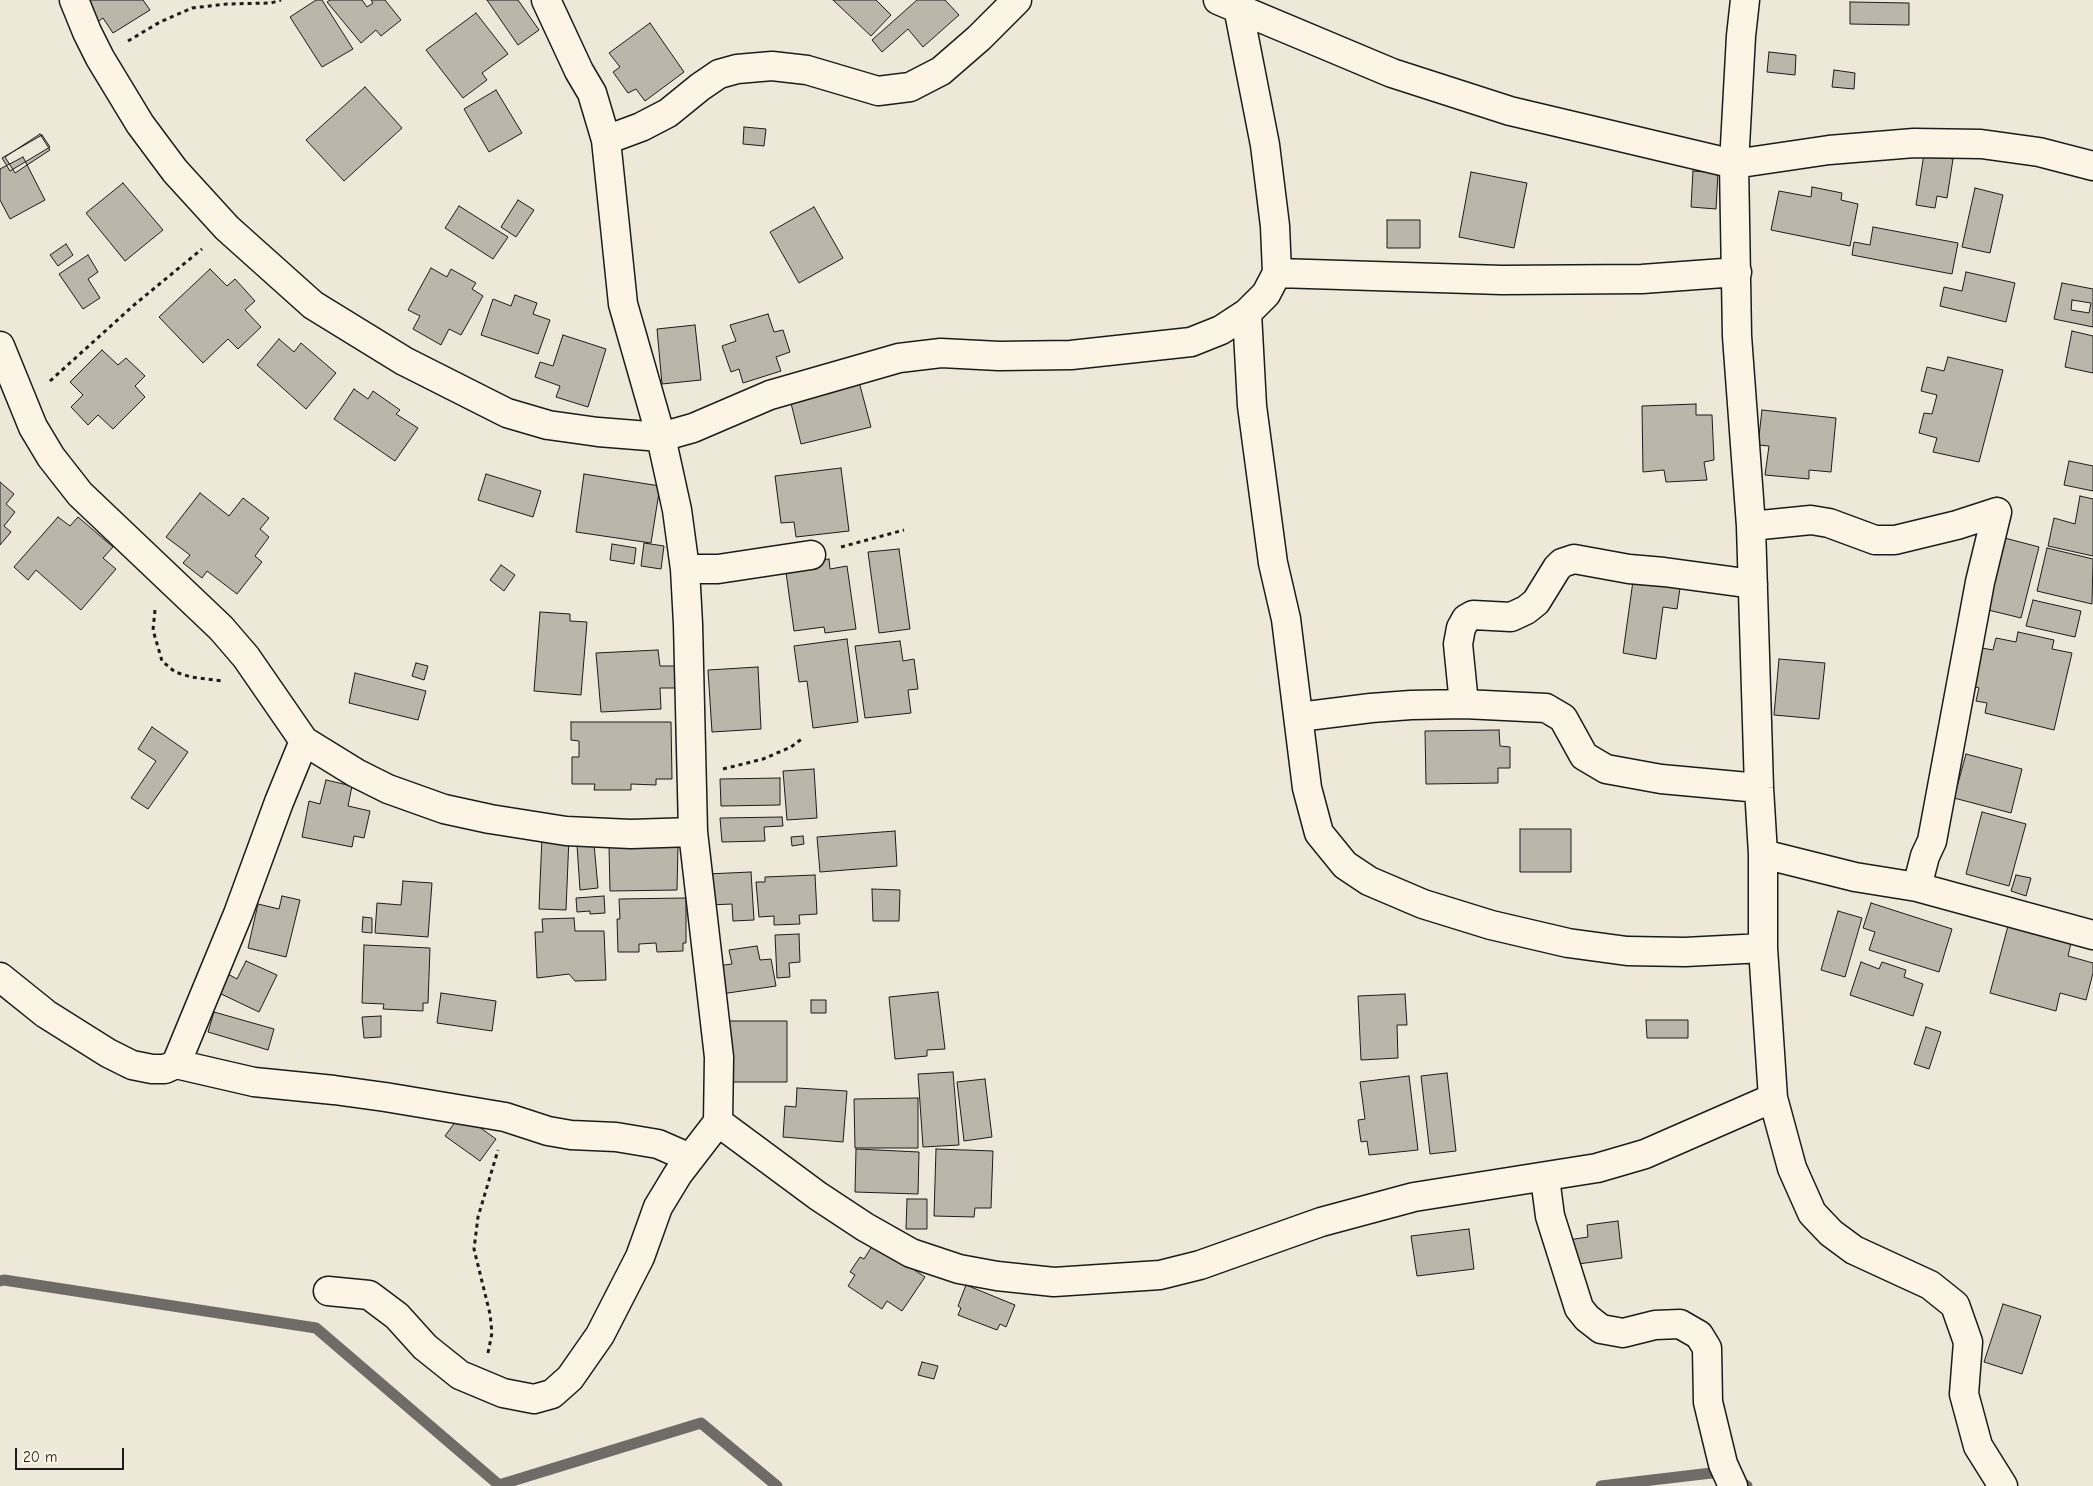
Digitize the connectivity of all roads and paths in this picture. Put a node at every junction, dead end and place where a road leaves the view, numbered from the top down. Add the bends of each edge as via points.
1 (74, 0) edge
2 (281, 0) edge
3 (546, 0) edge
4 (1017, 0) edge
5 (1745, 0) edge
6 (1228, 4) edge
7 (100, 58) junction
8 (606, 140) junction
9 (1734, 164) junction
10 (2093, 166) edge
11 (227, 228) junction
12 (1737, 272) junction
13 (1277, 273) junction
14 (1247, 313) junction
15 (0, 346) edge
16 (23, 404) junction
17 (661, 437) junction
18 (1751, 526) junction
19 (904, 530) dead end
20 (811, 555) joint
21 (685, 569) junction
22 (166, 576) junction
23 (1753, 584) junction
24 (266, 685) junction
25 (1464, 704) junction
26 (1299, 718) junction
27 (803, 738) dead end
28 (304, 741) junction
29 (693, 772) junction
30 (1759, 788) junction
31 (693, 832) junction
32 (1764, 854) junction
33 (1917, 887) junction
34 (2093, 935) edge
35 (1763, 948) junction
36 (0, 977) edge
37 (176, 1064) junction
38 (1773, 1098) junction
39 (505, 1117) junction
40 (718, 1122) junction
41 (690, 1158) junction
42 (1545, 1178) junction
43 (328, 1291) dead end
44 (482, 1384) junction
45 (1728, 1475) edge
46 (2002, 1486) edge

1 - 7 street
2 - 7 path via 192,8 160,22
3 - 8 street via 592,93
4 - 8 street via 941,71 910,87 878,91 807,70 772,66 736,69 719,74 668,113
5 - 9 street
6 - 9 street via 1392,73 1510,111
6 - 13 street via 1265,145
7 - 11 street via 140,124 175,171
8 - 17 street via 623,304
9 - 10 street via 1829,150 1914,143 1981,144 2039,152
9 - 12 street
11 - 16 path
11 - 17 street via 313,305 404,361 507,413 564,427
12 - 13 street via 1642,279 1502,280
12 - 18 street via 1738,346
13 - 14 street via 1266,294
14 - 17 street via 1221,330 1191,342 1071,355 941,353 899,358 770,395 693,428
14 - 26 street via 1252,406 1273,563 1286,619
15 - 16 street
16 - 22 street via 32,427 80,494
17 - 21 street via 678,510
18 - 23 street
18 - 33 street via 1811,520 1829,523 1875,540 1895,540 1997,512 1980,582 1932,841
19 - 20 path
20 - 21 street via 718,569
21 - 29 street
22 - 24 street via 221,628
22 - 24 path via 153,630 162,661 175,672 191,677
23 - 25 street via 1574,559 1562,563 1536,602 1526,610 1511,617 1473,615 1466,619 1458,644
23 - 30 street
24 - 28 street
25 - 26 street via 1371,708
25 - 30 street via 1546,708 1562,718 1584,756 1606,769 1661,779
26 - 35 street via 1307,788 1319,833 1345,865 1369,881 1423,904 1474,920 1568,943 1627,951
27 - 29 path via 763,759 718,770
28 - 31 street via 356,773 444,809 566,831
28 - 37 street
29 - 31 street
30 - 32 street
31 - 40 street via 719,1057
32 - 33 street via 1855,877
32 - 35 street
33 - 34 street
35 - 38 street
36 - 37 street via 46,1014 132,1065 158,1069
37 - 39 street via 254,1082 334,1090
38 - 42 street via 1645,1154
38 - 46 street via 1792,1168 1812,1213 1854,1250 1930,1285 1955,1305 1968,1342 1964,1394 1978,1446
39 - 41 street via 548,1131 658,1144
39 - 44 path via 478,1217 474,1249 492,1333
40 - 41 street
40 - 42 street via 826,1201 911,1253 959,1269 1054,1282 1160,1275 1200,1265 1322,1222 1414,1198
41 - 44 street via 658,1208 640,1257 605,1328 570,1378 552,1394 534,1399 503,1393
42 - 45 street via 1550,1216 1579,1308 1587,1318 1601,1329 1623,1333 1654,1324 1680,1324 1699,1335 1707,1348 1708,1402
43 - 44 street via 369,1295 397,1316 441,1361 460,1375

